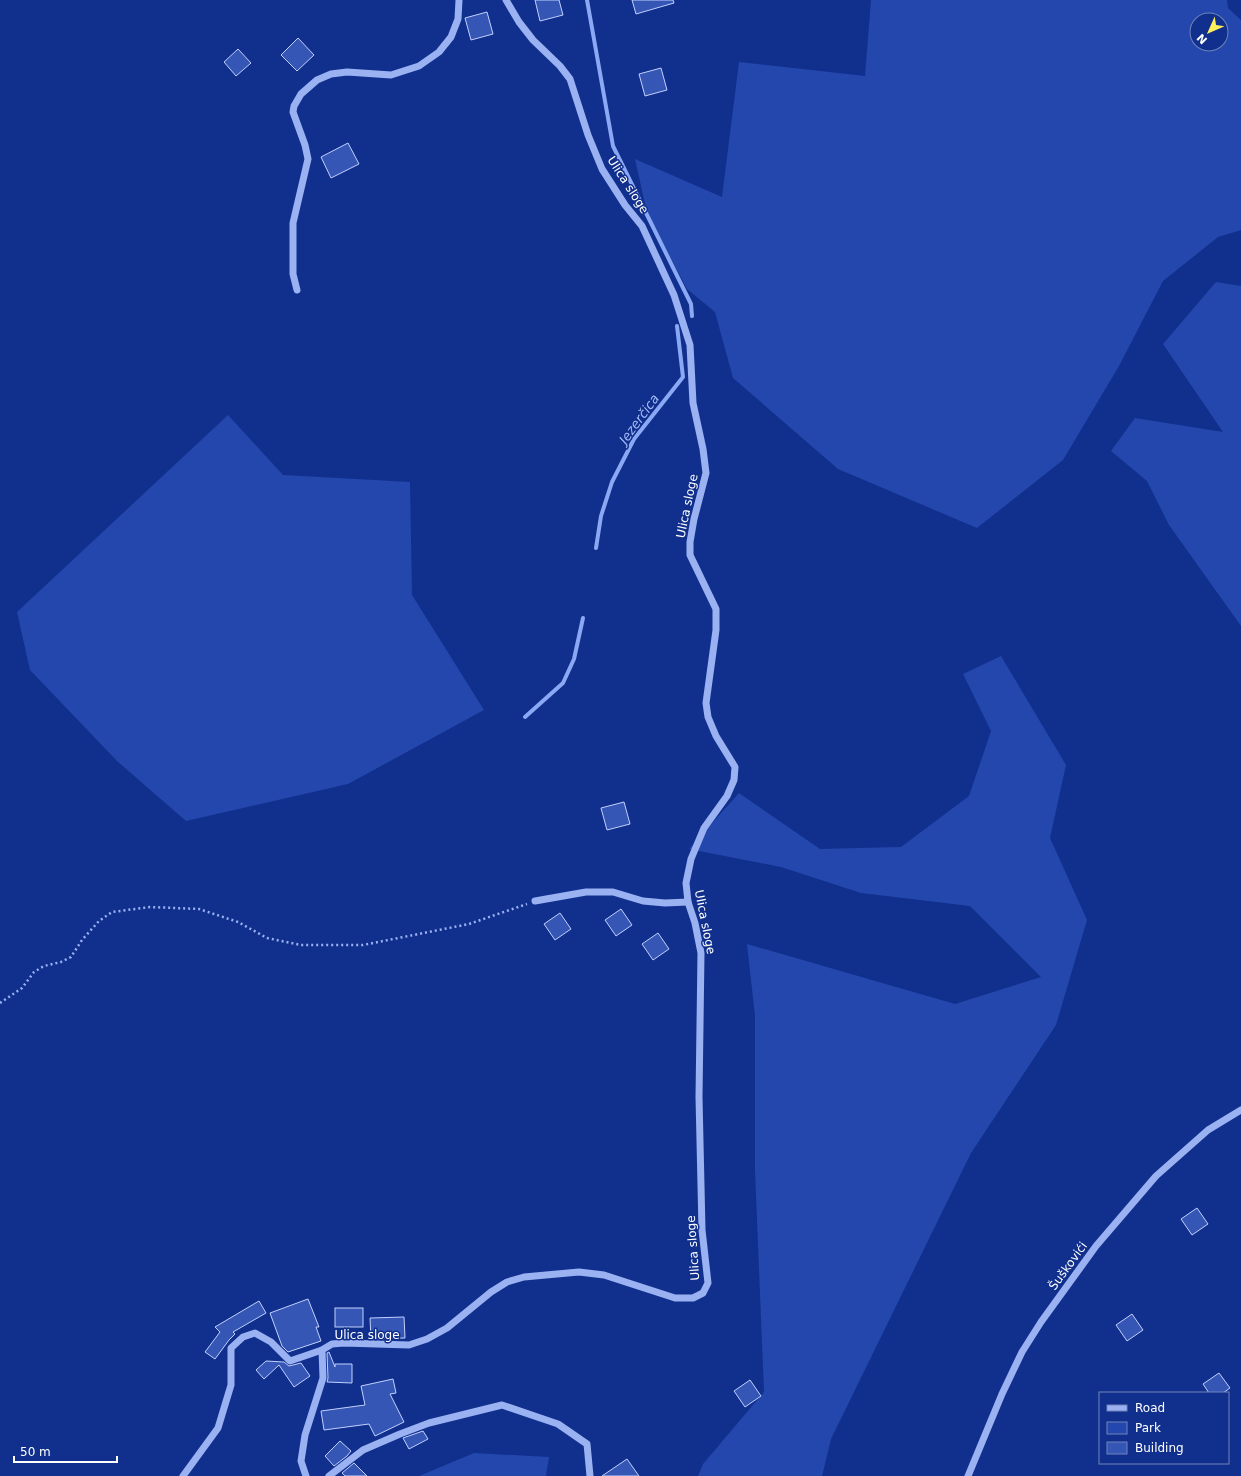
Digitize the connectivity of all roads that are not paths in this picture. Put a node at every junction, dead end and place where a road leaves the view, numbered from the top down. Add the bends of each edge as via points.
1 (459, 0) edge
2 (506, 0) edge
3 (297, 290) dead end
4 (535, 901) road end
5 (688, 902) junction
6 (1241, 1110) edge
7 (322, 1350) junction
8 (184, 1476) edge
9 (306, 1476) edge
10 (329, 1476) edge
11 (590, 1476) edge
12 (968, 1476) edge

1 - 3 street via 458,19 451,37 439,52 419,66 391,75 347,72 331,74 317,80 301,94 294,106 293,112 308,159 293,223 293,274
2 - 5 street, Ulica sloge via 533,40 570,79 602,169 642,226 674,295 690,345 693,403 706,473 694,519 690,554 716,609 716,630 706,702 708,717 735,767 734,780 729,791 704,828 691,859 686,883
4 - 5 street via 586,892 613,892 643,901
5 - 7 street, Ulica sloge via 702,953 699,1097 702,1230 708,1283 703,1293 693,1298 675,1298 604,1275 579,1272 524,1277 502,1285 447,1328 427,1339 409,1345 332,1344
6 - 12 street, Šuškovići via 1208,1130 1156,1176 1096,1246 1022,1352
7 - 8 street via 290,1361 271,1342 255,1333 243,1337 231,1348 231,1385 218,1428
7 - 9 street, Ulica sloge via 323,1378 305,1435 301,1461
10 - 11 street via 362,1450 400,1434 429,1423 502,1405 558,1424 587,1444

